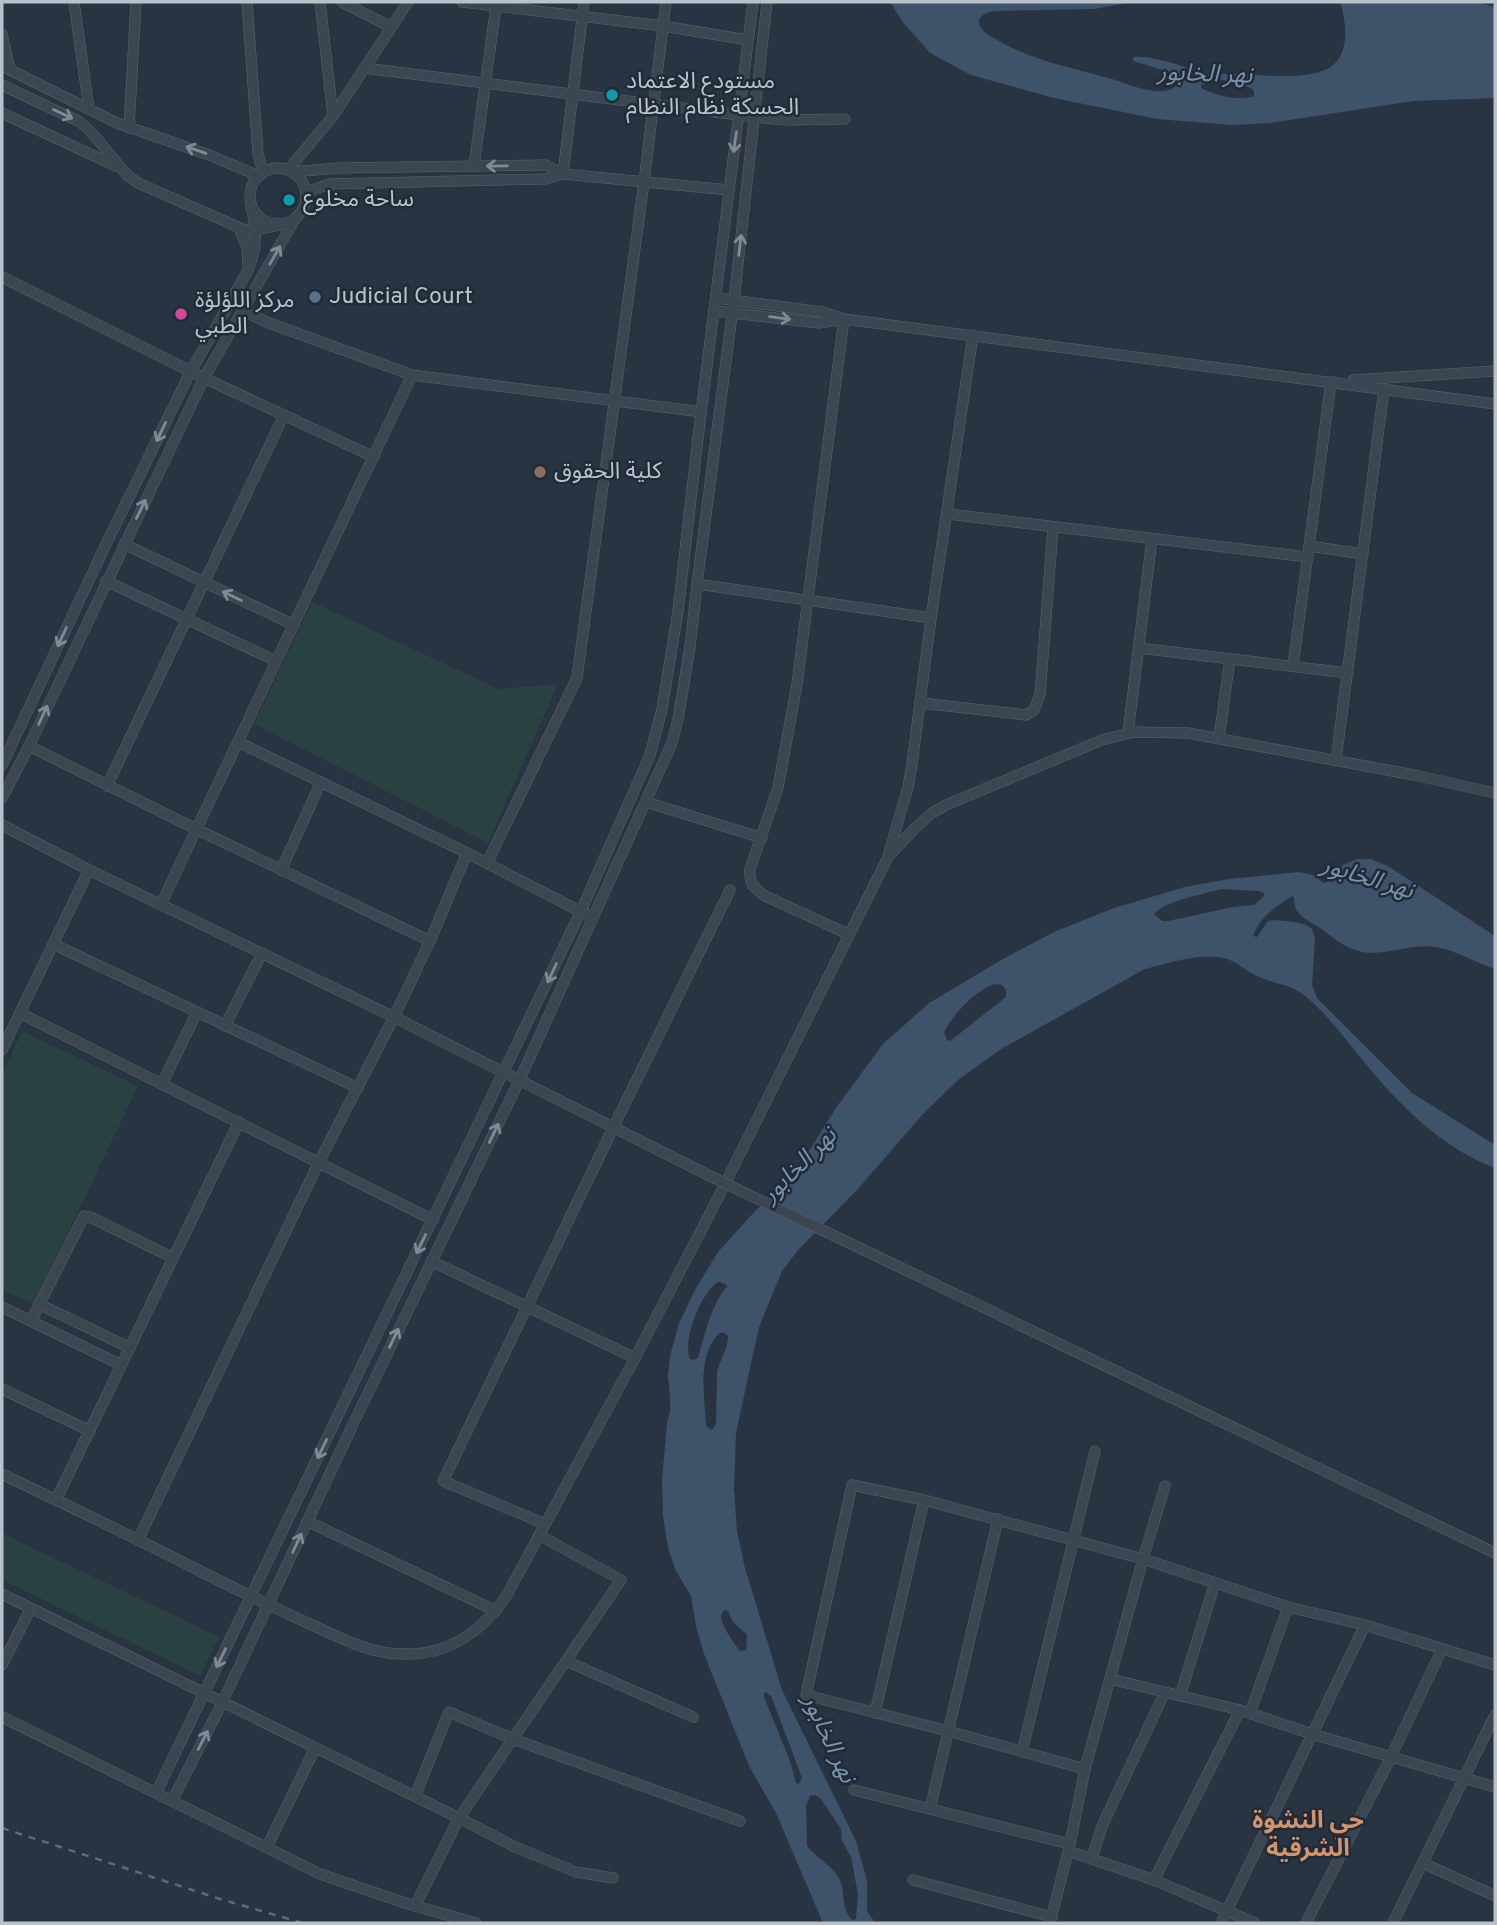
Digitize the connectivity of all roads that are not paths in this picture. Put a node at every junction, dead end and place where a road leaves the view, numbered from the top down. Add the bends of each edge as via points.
1 (74, 2) edge
2 (136, 2) edge
3 (247, 2) edge
4 (320, 2) edge
5 (342, 2) edge
6 (408, 2) edge
7 (462, 2) edge
8 (584, 2) edge
9 (666, 2) edge
10 (753, 2) edge
11 (767, 2) edge
12 (496, 6) junction
13 (582, 16) junction
14 (663, 26) junction
15 (391, 27) junction
16 (2, 34) edge
17 (748, 40) junction
18 (6, 68) edge
19 (364, 68) junction
20 (485, 83) junction
21 (2, 85) edge
22 (573, 94) junction
23 (654, 104) junction
24 (89, 109) junction
25 (2, 113) edge
26 (739, 115) junction
27 (333, 116) junction
28 (755, 117) junction
29 (845, 119) dead end
30 (129, 128) junction
31 (474, 166) junction
32 (121, 168) junction
33 (290, 171) junction
34 (261, 174) junction
35 (563, 174) junction
36 (644, 181) junction
37 (729, 190) junction
38 (306, 192) junction
39 (251, 205) junction
40 (296, 217) junction
41 (283, 224) junction
42 (239, 228) junction
43 (256, 230) junction
44 (247, 272) junction
45 (2, 277) edge
46 (716, 298) junction
47 (734, 300) junction
48 (243, 311) junction
49 (715, 311) junction
50 (732, 313) junction
51 (844, 319) junction
52 (973, 335) junction
53 (191, 371) junction
54 (1495, 371) edge
55 (412, 375) junction
56 (204, 378) junction
57 (1331, 382) junction
58 (1384, 389) junction
59 (615, 402) junction
60 (1495, 404) edge
61 (702, 412) junction
62 (284, 415) junction
63 (374, 457) junction
64 (948, 514) junction
65 (1053, 528) junction
66 (1152, 539) junction
67 (124, 544) junction
68 (1309, 552) junction
69 (1363, 554) junction
70 (106, 582) junction
71 (204, 582) junction
72 (696, 584) junction
73 (809, 599) junction
74 (931, 618) junction
75 (186, 619) junction
76 (293, 625) junction
77 (1139, 648) junction
78 (1230, 659) junction
79 (276, 662) junction
80 (1293, 666) junction
81 (1348, 673) junction
82 (921, 703) junction
83 (1128, 733) junction
84 (1219, 738) junction
85 (238, 742) junction
86 (29, 746) junction
87 (1336, 760) junction
88 (2, 765) edge
89 (321, 782) junction
90 (107, 786) junction
91 (1495, 793) edge
92 (2, 798) edge
93 (646, 802) junction
94 (2, 825) edge
95 (196, 829) junction
96 (762, 838) junction
97 (467, 853) junction
98 (888, 857) junction
99 (487, 863) junction
100 (89, 870) junction
101 (281, 870) junction
102 (730, 890) dead end
103 (161, 904) junction
104 (581, 911) junction
105 (593, 918) junction
106 (848, 933) junction
107 (430, 941) junction
108 (53, 944) junction
109 (262, 953) junction
110 (197, 1012) junction
111 (20, 1013) junction
112 (394, 1017) junction
113 (225, 1026) junction
114 (2, 1050) edge
115 (504, 1072) junction
116 (520, 1079) junction
117 (162, 1084) junction
118 (358, 1088) junction
119 (239, 1122) junction
120 (614, 1126) junction
121 (319, 1162) junction
122 (433, 1220) junction
123 (173, 1258) junction
124 (431, 1261) junction
125 (39, 1304) junction
126 (527, 1306) junction
127 (2, 1307) edge
128 (31, 1321) junction
129 (130, 1348) junction
130 (635, 1358) junction
131 (121, 1365) junction
132 (2, 1389) edge
133 (89, 1431) junction
134 (1095, 1451) dead end
135 (2, 1474) edge
136 (1165, 1486) dead end
137 (56, 1500) junction
138 (924, 1500) junction
139 (998, 1519) junction
140 (307, 1521) junction
141 (545, 1524) junction
142 (539, 1535) junction
143 (138, 1540) junction
144 (1073, 1541) junction
145 (1495, 1553) edge
146 (1143, 1559) junction
147 (1215, 1583) junction
148 (2, 1594) edge
149 (251, 1596) junction
150 (268, 1605) junction
151 (1288, 1607) junction
152 (31, 1608) junction
153 (496, 1611) junction
154 (1366, 1625) junction
155 (1442, 1649) junction
156 (566, 1661) junction
157 (2, 1665) edge
158 (1495, 1665) edge
159 (1110, 1679) junction
160 (1166, 1692) junction
161 (204, 1694) junction
162 (1180, 1696) junction
163 (222, 1703) junction
164 (1245, 1712) junction
165 (875, 1713) junction
166 (1495, 1715) edge
167 (2, 1717) edge
168 (693, 1717) dead end
169 (948, 1731) junction
170 (1312, 1734) junction
171 (513, 1739) junction
172 (315, 1748) junction
173 (1022, 1752) junction
174 (1391, 1757) junction
175 (1084, 1769) junction
176 (1464, 1778) junction
177 (1495, 1787) edge
178 (854, 1790) dead end
179 (156, 1793) junction
180 (415, 1796) junction
181 (172, 1801) junction
182 (930, 1809) junction
183 (459, 1818) junction
184 (740, 1821) dead end
185 (267, 1847) junction
186 (1069, 1847) junction
187 (1092, 1858) junction
188 (1423, 1863) junction
189 (613, 1878) dead end
190 (913, 1880) dead end
191 (1154, 1880) junction
192 (1495, 1896) edge
193 (415, 1906) junction
194 (1227, 1911) junction
195 (1051, 1920) edge
196 (476, 1923) edge
197 (1221, 1923) edge
198 (1255, 1923) edge
199 (1306, 1923) edge
200 (1393, 1923) edge

1 - 24 street
2 - 30 street
3 - 34 street
4 - 27 street
5 - 15 street
6 - 15 street
7 - 12 street
8 - 13 street
9 - 14 street
10 - 17 street
11 - 28 street
12 - 13 street
12 - 20 street
13 - 14 street
13 - 22 street
14 - 17 street
14 - 23 street
15 - 19 street
16 - 18 street
17 - 26 street
18 - 24 street
19 - 20 street
19 - 27 street
20 - 22 street
20 - 31 street
21 -> 32 street via 80,121
22 - 23 street
22 - 35 street
23 - 26 street
23 - 36 street
24 - 30 street
25 - 32 street
26 - 28 street
26 -> 37 street
27 - 33 street
28 - 29 street
47 -> 28 street
34 -> 30 street
31 - 33 street
35 -> 31 street via 546,165
32 - 42 street via 138,183
33 - 34 street via 274,169
33 - 38 street
34 - 39 street via 251,189
35 - 36 street
35 - 38 street via 545,179 330,184
36 - 37 street
36 - 59 street
37 - 46 street
38 - 40 street
39 - 41 street via 264,221
39 - 43 street
40 - 41 street
48 -> 40 street
41 - 43 street
42 - 43 street
42 - 44 street via 247,247
43 - 44 street via 256,248
44 - 53 street
45 - 53 street
46 - 47 street
46 - 49 street
47 - 50 street
47 - 51 street
48 - 55 street
48 - 56 street
49 - 50 street
49 - 61 street
50 -> 51 street via 819,323
50 - 72 street
51 - 52 street
51 - 73 street
52 - 57 street
52 - 64 street
53 - 56 street
53 -> 88 street
54 - 57 street
55 - 59 street
55 - 63 street
56 - 62 street
67 -> 56 street
57 - 58 street
57 - 68 street
58 - 60 street
58 - 69 street
59 - 61 street
59 - 99 street via 577,678
61 - 104 street via 662,709 640,780
62 - 63 street
62 - 71 street
63 - 76 street
64 - 65 street
64 - 74 street
65 - 66 street
65 - 82 street via 1040,695 1034,710 1026,715
66 - 68 street
66 - 77 street
67 - 70 street
67 - 71 street
68 - 69 street
68 - 80 street
69 - 81 street
70 - 75 street
86 -> 70 street
71 - 75 street
76 -> 71 street
72 - 73 street
72 - 93 street via 678,719
73 - 74 street
73 - 96 street via 783,761
74 - 82 street
75 - 79 street
75 - 90 street
76 - 79 street
77 - 78 street
77 - 83 street
78 - 80 street
78 - 84 street
79 - 85 street
80 - 81 street
81 - 87 street
82 - 98 street via 908,787
83 - 84 street
83 - 98 street via 946,805 915,828
84 - 87 street
85 - 89 street
85 - 95 street
86 - 90 street
86 - 92 street
87 - 91 street
89 - 97 street
89 - 101 street
90 - 95 street
93 - 96 street
93 - 105 street
94 - 100 street
95 - 101 street
95 - 103 street
96 - 106 street via 750,869 754,887
97 - 99 street
97 - 107 street
98 - 106 street
99 - 104 street
100 - 103 street
100 - 108 street
101 - 107 street
102 - 120 street
103 - 109 street
104 - 105 street
104 -> 115 street
105 - 116 street
106 - 130 street
107 - 112 street
108 - 110 street
108 - 111 street
109 - 112 street
109 - 113 street
110 - 113 street
110 - 117 street
111 - 114 street
111 - 117 street
112 - 115 street
112 - 118 street
113 - 118 street
115 - 116 street
115 - 122 street
116 - 120 street
124 -> 116 street
117 - 119 street
118 - 121 street
119 - 121 street
119 - 123 street
120 - 126 street
120 - 145 street, bridge
121 - 122 street
121 - 143 street
122 -> 149 street
123 - 125 street via 84,1216
123 - 129 street
124 - 126 street
140 -> 124 street
125 - 128 street
125 - 129 street
126 - 130 street
126 - 141 street via 443,1481
127 - 128 street
128 - 131 street
129 - 131 street
130 - 141 street
131 - 133 street
132 - 133 street
133 - 137 street
134 - 144 street
135 - 137 street
136 - 146 street
137 - 143 street
138 - 139 street
138 - 165 street
138 - 165 street via 852,1485 806,1695
139 - 144 street
139 - 169 street
150 -> 140 street
140 - 153 street
141 - 142 street
142 - 153 street
142 - 156 street via 621,1580
143 - 149 street
144 - 146 street
144 - 173 street
146 - 147 street
146 - 159 street
147 - 151 street
147 - 162 street
148 - 152 street
149 - 150 street
149 -> 161 street
150 - 153 street via 358,1646 393,1654 427,1653 459,1643
150 - 163 street
151 - 154 street
151 - 164 street
152 - 157 street
152 - 161 street
154 - 155 street
154 - 170 street
155 - 158 street
155 - 174 street
156 - 168 street
156 - 171 street
159 - 160 street
159 - 175 street
160 - 162 street
160 - 187 street via 1102,1826
161 - 163 street
161 - 179 street
162 - 164 street
163 - 172 street
181 -> 163 street
164 - 170 street
164 - 191 street
165 - 169 street
166 - 176 street
167 - 179 street
169 - 173 street
169 - 182 street
170 - 174 street
170 - 194 street
171 - 180 street via 449,1713
171 - 183 street
171 - 184 street
172 - 180 street
172 - 185 street
173 - 175 street
174 - 176 street
174 - 199 street
175 - 186 street
176 - 177 street
176 - 188 street
178 - 182 street
179 - 181 street
180 - 183 street
181 - 185 street
182 - 186 street
183 - 189 street via 576,1872
183 - 193 street
185 - 193 street via 320,1874
186 - 187 street
186 - 195 street
187 - 191 street
188 - 192 street
188 - 200 street
190 - 195 street
191 - 194 street
193 - 196 street
194 - 197 street
194 - 198 street

